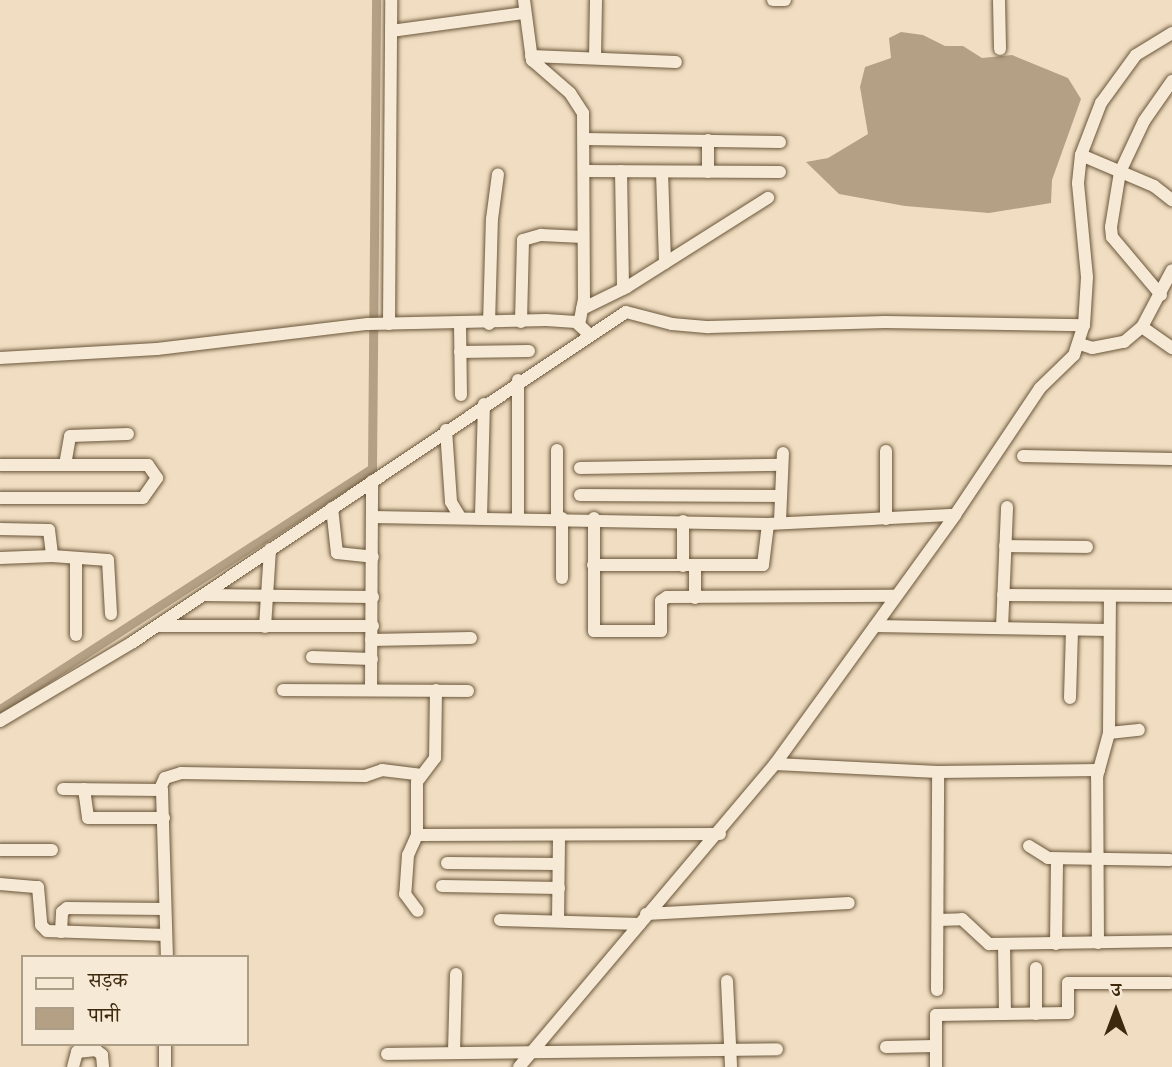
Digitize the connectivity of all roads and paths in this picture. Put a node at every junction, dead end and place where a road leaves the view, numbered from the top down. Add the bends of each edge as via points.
1 (391, 0) edge
2 (596, 0) edge
3 (773, 0) edge
4 (785, 0) edge
5 (999, 0) edge
6 (525, 7) edge
7 (391, 32) junction
8 (1172, 33) edge
9 (1000, 50) dead end
10 (531, 56) junction
11 (595, 58) junction
12 (676, 62) dead end
13 (1172, 81) edge
14 (584, 139) junction
15 (708, 140) junction
16 (780, 142) dead end
17 (1081, 155) junction
18 (584, 171) junction
19 (621, 171) junction
20 (662, 172) junction
21 (708, 172) junction
22 (780, 172) dead end
23 (1121, 172) junction
24 (498, 174) dead end
25 (768, 198) dead end
26 (1172, 200) edge
27 (583, 237) junction
28 (665, 263) junction
29 (1172, 270) edge
30 (623, 289) junction
31 (1161, 295) junction
32 (582, 309) junction
33 (522, 323) junction
34 (386, 324) junction
35 (460, 324) junction
36 (489, 324) junction
37 (1084, 325) junction
38 (1142, 327) junction
39 (584, 328) junction
40 (1080, 344) junction
41 (1172, 348) edge
42 (528, 351) dead end
43 (460, 352) junction
44 (0, 358) edge
45 (518, 380) junction
46 (461, 395) dead end
47 (484, 404) junction
48 (446, 430) junction
49 (128, 434) dead end
50 (557, 450) dead end
51 (886, 451) dead end
52 (1023, 456) dead end
53 (1172, 459) edge
54 (0, 465) edge
55 (65, 465) junction
56 (580, 468) dead end
57 (372, 481) junction
58 (580, 495) dead end
59 (779, 496) junction
60 (0, 498) edge
61 (1007, 507) dead end
62 (332, 508) junction
63 (955, 515) junction
64 (372, 517) junction
65 (460, 517) junction
66 (481, 517) junction
67 (518, 517) junction
68 (559, 518) junction
69 (594, 518) junction
70 (886, 519) junction
71 (683, 521) junction
72 (774, 522) junction
73 (0, 529) edge
74 (1005, 546) junction
75 (1087, 547) dead end
76 (270, 549) junction
77 (52, 556) junction
78 (373, 557) junction
79 (0, 558) edge
80 (75, 558) junction
81 (593, 565) junction
82 (689, 566) junction
83 (562, 578) dead end
84 (205, 595) junction
85 (1003, 595) junction
86 (266, 596) junction
87 (895, 596) junction
88 (1110, 596) junction
89 (1172, 596) edge
90 (373, 597) junction
91 (695, 598) junction
92 (111, 614) dead end
93 (158, 626) junction
94 (373, 626) junction
95 (875, 626) junction
96 (265, 627) junction
97 (1002, 628) junction
98 (1072, 630) junction
99 (1108, 630) junction
100 (76, 635) dead end
101 (471, 638) dead end
102 (371, 640) junction
103 (312, 657) dead end
104 (372, 659) junction
105 (283, 690) dead end
106 (372, 690) junction
107 (436, 690) junction
108 (468, 691) dead end
109 (1070, 698) dead end
110 (0, 721) edge
111 (1139, 730) dead end
112 (1109, 733) junction
113 (775, 764) junction
114 (1100, 770) junction
115 (938, 772) junction
116 (420, 775) junction
117 (63, 789) dead end
118 (84, 789) junction
119 (160, 789) junction
120 (164, 818) junction
121 (720, 834) junction
122 (417, 835) junction
123 (559, 835) junction
124 (1029, 846) dead end
125 (0, 850) edge
126 (52, 850) dead end
127 (1096, 858) junction
128 (1057, 859) junction
129 (1170, 860) edge
130 (447, 863) dead end
131 (558, 864) junction
132 (0, 884) edge
133 (442, 886) dead end
134 (559, 888) junction
135 (849, 904) dead end
136 (165, 909) junction
137 (418, 911) dead end
138 (643, 919) junction
139 (500, 920) dead end
140 (938, 920) junction
141 (558, 921) junction
142 (61, 932) junction
143 (166, 934) junction
144 (1172, 941) edge
145 (1098, 943) junction
146 (1004, 944) junction
147 (1056, 944) junction
148 (167, 955) edge
149 (1036, 968) dead end
150 (456, 974) dead end
151 (727, 981) dead end
152 (1170, 983) dead end
153 (937, 990) dead end
154 (1004, 1014) junction
155 (1036, 1014) junction
156 (165, 1046) edge
157 (935, 1046) junction
158 (886, 1047) dead end
159 (777, 1049) dead end
160 (729, 1051) junction
161 (454, 1052) junction
162 (530, 1053) junction
163 (387, 1054) dead end
164 (73, 1067) edge
165 (103, 1067) edge
166 (165, 1067) edge
167 (519, 1067) edge
168 (731, 1067) edge
169 (936, 1067) edge

1 - 7 street
2 - 11 street
3 - 4 street
5 - 9 street
6 - 7 street
6 - 10 street
7 - 34 street
8 - 17 street via 1136,55 1101,103
10 - 11 street
10 - 14 street via 570,93 583,113
11 - 12 street
13 - 23 street via 1144,121
14 - 15 street
14 - 18 street
15 - 16 street
15 - 21 street
17 - 23 street
17 - 37 street via 1078,183 1087,277
18 - 19 street
18 - 27 street
19 - 20 street
19 - 30 street
20 - 21 street
20 - 28 street
21 - 22 street
23 - 26 street
23 - 31 street via 1112,237
24 - 36 street
25 - 28 street
27 - 32 street
27 - 33 street via 541,235 523,240
28 - 30 street
29 - 31 street
30 - 32 street
31 - 38 street
32 - 39 street
33 - 36 street
33 - 39 street
34 - 35 street
34 - 44 street via 158,349
35 - 36 street
35 - 43 street
37 - 39 street via 885,322 709,327 678,326 626,312
37 - 40 street
38 - 40 street via 1116,345 1092,348
38 - 41 street
39 - 45 street
40 - 63 street via 1040,388
42 - 43 street
43 - 46 street
45 - 47 street
45 - 67 street
47 - 48 street
47 - 66 street
48 - 57 street
48 - 65 street via 451,502
49 - 55 street via 70,436
50 - 68 street
51 - 70 street
52 - 53 street
54 - 55 street
55 - 60 street via 148,466 155,470 157,483 143,498
56 - 59 street via 782,459
57 - 62 street
57 - 64 street
58 - 59 street
59 - 72 street
61 - 74 street
62 - 76 street
62 - 78 street via 338,553
63 - 70 street
63 - 87 street
64 - 65 street
64 - 78 street
65 - 66 street
66 - 67 street
67 - 68 street
68 - 69 street
68 - 83 street
69 - 71 street
69 - 81 street
70 - 72 street
71 - 72 street
71 - 82 street
72 - 82 street via 763,565
73 - 77 street via 49,530
74 - 75 street
74 - 85 street
76 - 84 street
76 - 86 street
77 - 79 street
77 - 80 street
78 - 90 street
80 - 92 street via 111,562
80 - 100 street
81 - 82 street
81 - 91 street via 594,631 659,632 662,598
82 - 91 street
84 - 86 street
84 - 93 street
85 - 88 street
85 - 97 street
86 - 90 street
86 - 96 street
87 - 91 street
87 - 95 street
88 - 89 street
88 - 99 street
90 - 94 street
93 - 96 street
93 - 110 street
94 - 96 street
94 - 102 street
95 - 97 street
95 - 113 street
97 - 98 street
98 - 99 street
98 - 109 street
99 - 112 street
101 - 102 street
102 - 104 street
103 - 104 street
104 - 106 street
105 - 106 street
106 - 107 street
107 - 108 street
107 - 116 street via 435,758
111 - 112 street
112 - 114 street
113 - 115 street
113 - 121 street
114 - 115 street
114 - 127 street
115 - 140 street
116 - 119 street via 382,770 365,776 181,773 165,778
116 - 122 street via 413,826
117 - 118 street
118 - 119 street
118 - 120 street via 88,818
119 - 120 street
120 - 136 street
121 - 123 street
121 - 138 street
122 - 123 street
122 - 137 street via 408,855 405,894
123 - 131 street
124 - 128 street
125 - 126 street
127 - 128 street
127 - 129 street
127 - 145 street
128 - 147 street
130 - 131 street
131 - 134 street
132 - 142 street via 38,887 43,928
133 - 134 street
134 - 141 street
135 - 138 street
136 - 142 street via 66,908
136 - 143 street
138 - 141 street
138 - 162 street
139 - 141 street
140 - 146 street via 962,919 971,924 982,942
140 - 153 street
142 - 143 street
143 - 148 street
144 - 145 street
145 - 147 street
146 - 147 street
146 - 154 street
149 - 155 street
150 - 161 street
151 - 160 street
152 - 155 street via 1068,983 1068,1013
154 - 155 street
154 - 157 street via 936,1015
156 - 166 street
157 - 158 street
157 - 169 street
159 - 160 street
160 - 162 street
160 - 168 street
161 - 162 street
161 - 163 street
162 - 167 street
164 - 165 street via 77,1052 96,1050 102,1055

